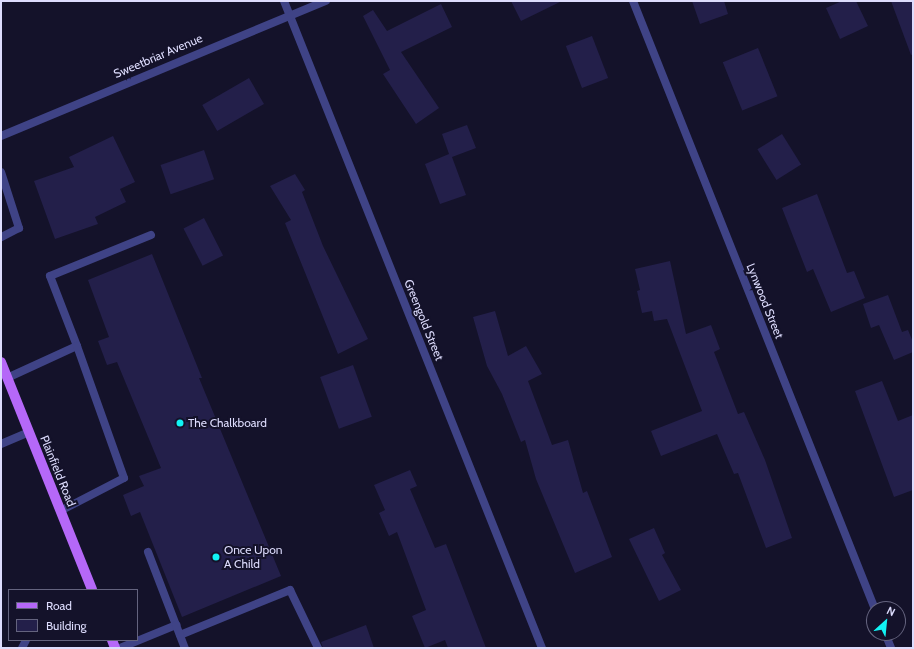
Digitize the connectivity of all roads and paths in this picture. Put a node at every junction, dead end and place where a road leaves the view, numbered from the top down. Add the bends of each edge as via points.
1 (284, 1) edge
2 (326, 1) edge
3 (633, 1) edge
4 (289, 14) junction
5 (1, 136) edge
6 (1, 172) edge
7 (151, 235) dead end
8 (1, 237) edge
9 (77, 346) junction
10 (1, 362) edge
11 (7, 378) junction
12 (29, 432) junction
13 (1, 444) edge
14 (60, 511) junction
15 (148, 552) dead end
16 (92, 589) edge
17 (872, 601) edge
18 (176, 625) junction
19 (180, 635) junction
20 (137, 641) edge
21 (138, 641) edge
22 (120, 648) edge
23 (185, 648) edge
24 (318, 648) edge
25 (542, 648) edge

1 - 4 street, Greengold Street
2 - 4 street, Sweetbriar Avenue
3 - 17 street, Lynwood Street
4 - 5 street, Sweetbriar Avenue
4 - 25 street, Greengold Street
6 - 8 street via 19,228
7 - 9 street via 50,276
9 - 11 street
9 - 14 street via 124,478
10 - 11 main road, Plainfield Road
11 - 12 main road, Plainfield Road
12 - 13 street
12 - 14 main road, Plainfield Road
14 - 16 main road, Plainfield Road
15 - 18 street
18 - 19 street
18 - 21 street
19 - 23 street
19 - 24 street via 290,590
20 - 22 street

